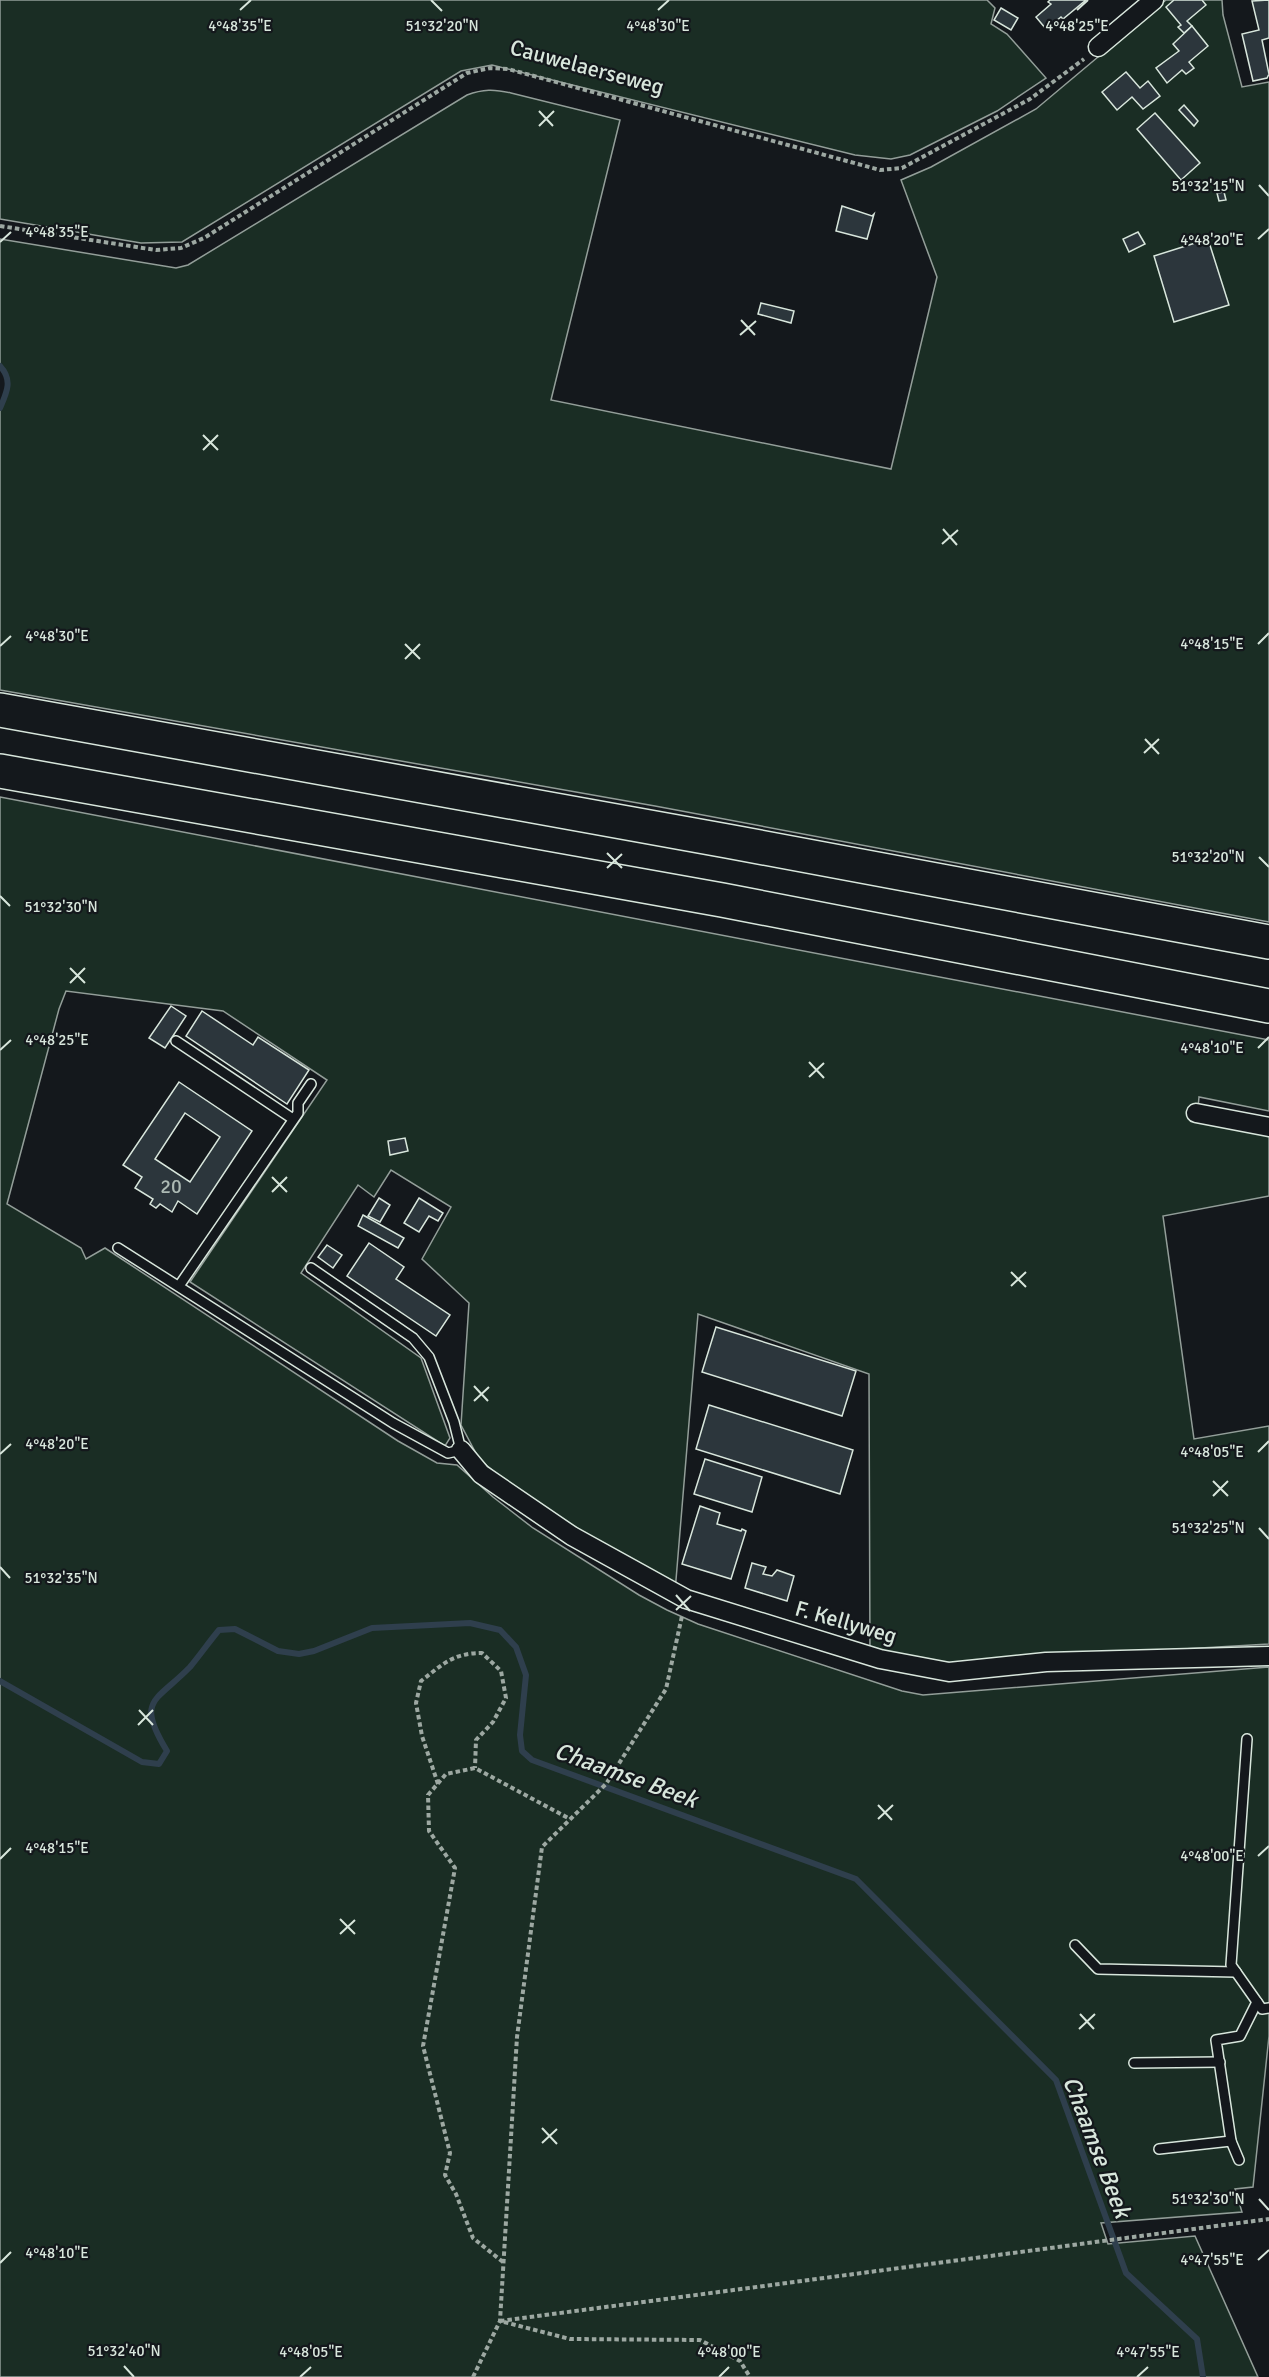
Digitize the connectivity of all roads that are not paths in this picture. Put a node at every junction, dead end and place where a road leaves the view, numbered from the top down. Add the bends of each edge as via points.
1 (1154, 0) edge
2 (1098, 46) road end
3 (0, 710) edge
4 (0, 771) edge
5 (1269, 942) edge
6 (1269, 1006) edge
7 (176, 1041) dead end
8 (311, 1083) dead end
9 (1196, 1113) dead end
10 (293, 1119) junction
11 (1269, 1127) edge
12 (118, 1248) dead end
13 (311, 1268) dead end
14 (179, 1286) junction
15 (461, 1450) junction
16 (1269, 1656) edge
17 (1246, 1739) dead end
18 (1075, 1945) dead end
19 (1236, 1972) junction
20 (1257, 2002) junction
21 (1269, 2008) edge
22 (1220, 2061) junction
23 (1134, 2063) dead end
24 (1231, 2141) junction
25 (1159, 2150) dead end
26 (1239, 2160) dead end

1 - 2 street
3 - 5 highway
4 - 6 highway via 722,900
7 - 10 lane
8 - 10 lane
9 - 11 street
10 - 14 lane
12 - 14 lane
13 - 15 lane via 413,1338 429,1357
14 - 15 lane via 393,1423 448,1453
15 - 16 street, F. Kellyweg via 481,1474 572,1536 686,1599 880,1659 949,1672 1046,1662
17 - 19 lane via 1231,1965
18 - 19 lane via 1098,1970
19 - 20 lane
20 - 21 lane via 1262,2009
20 - 22 lane via 1240,2036 1216,2040
22 - 23 lane
22 - 24 lane
24 - 25 lane
24 - 26 lane

